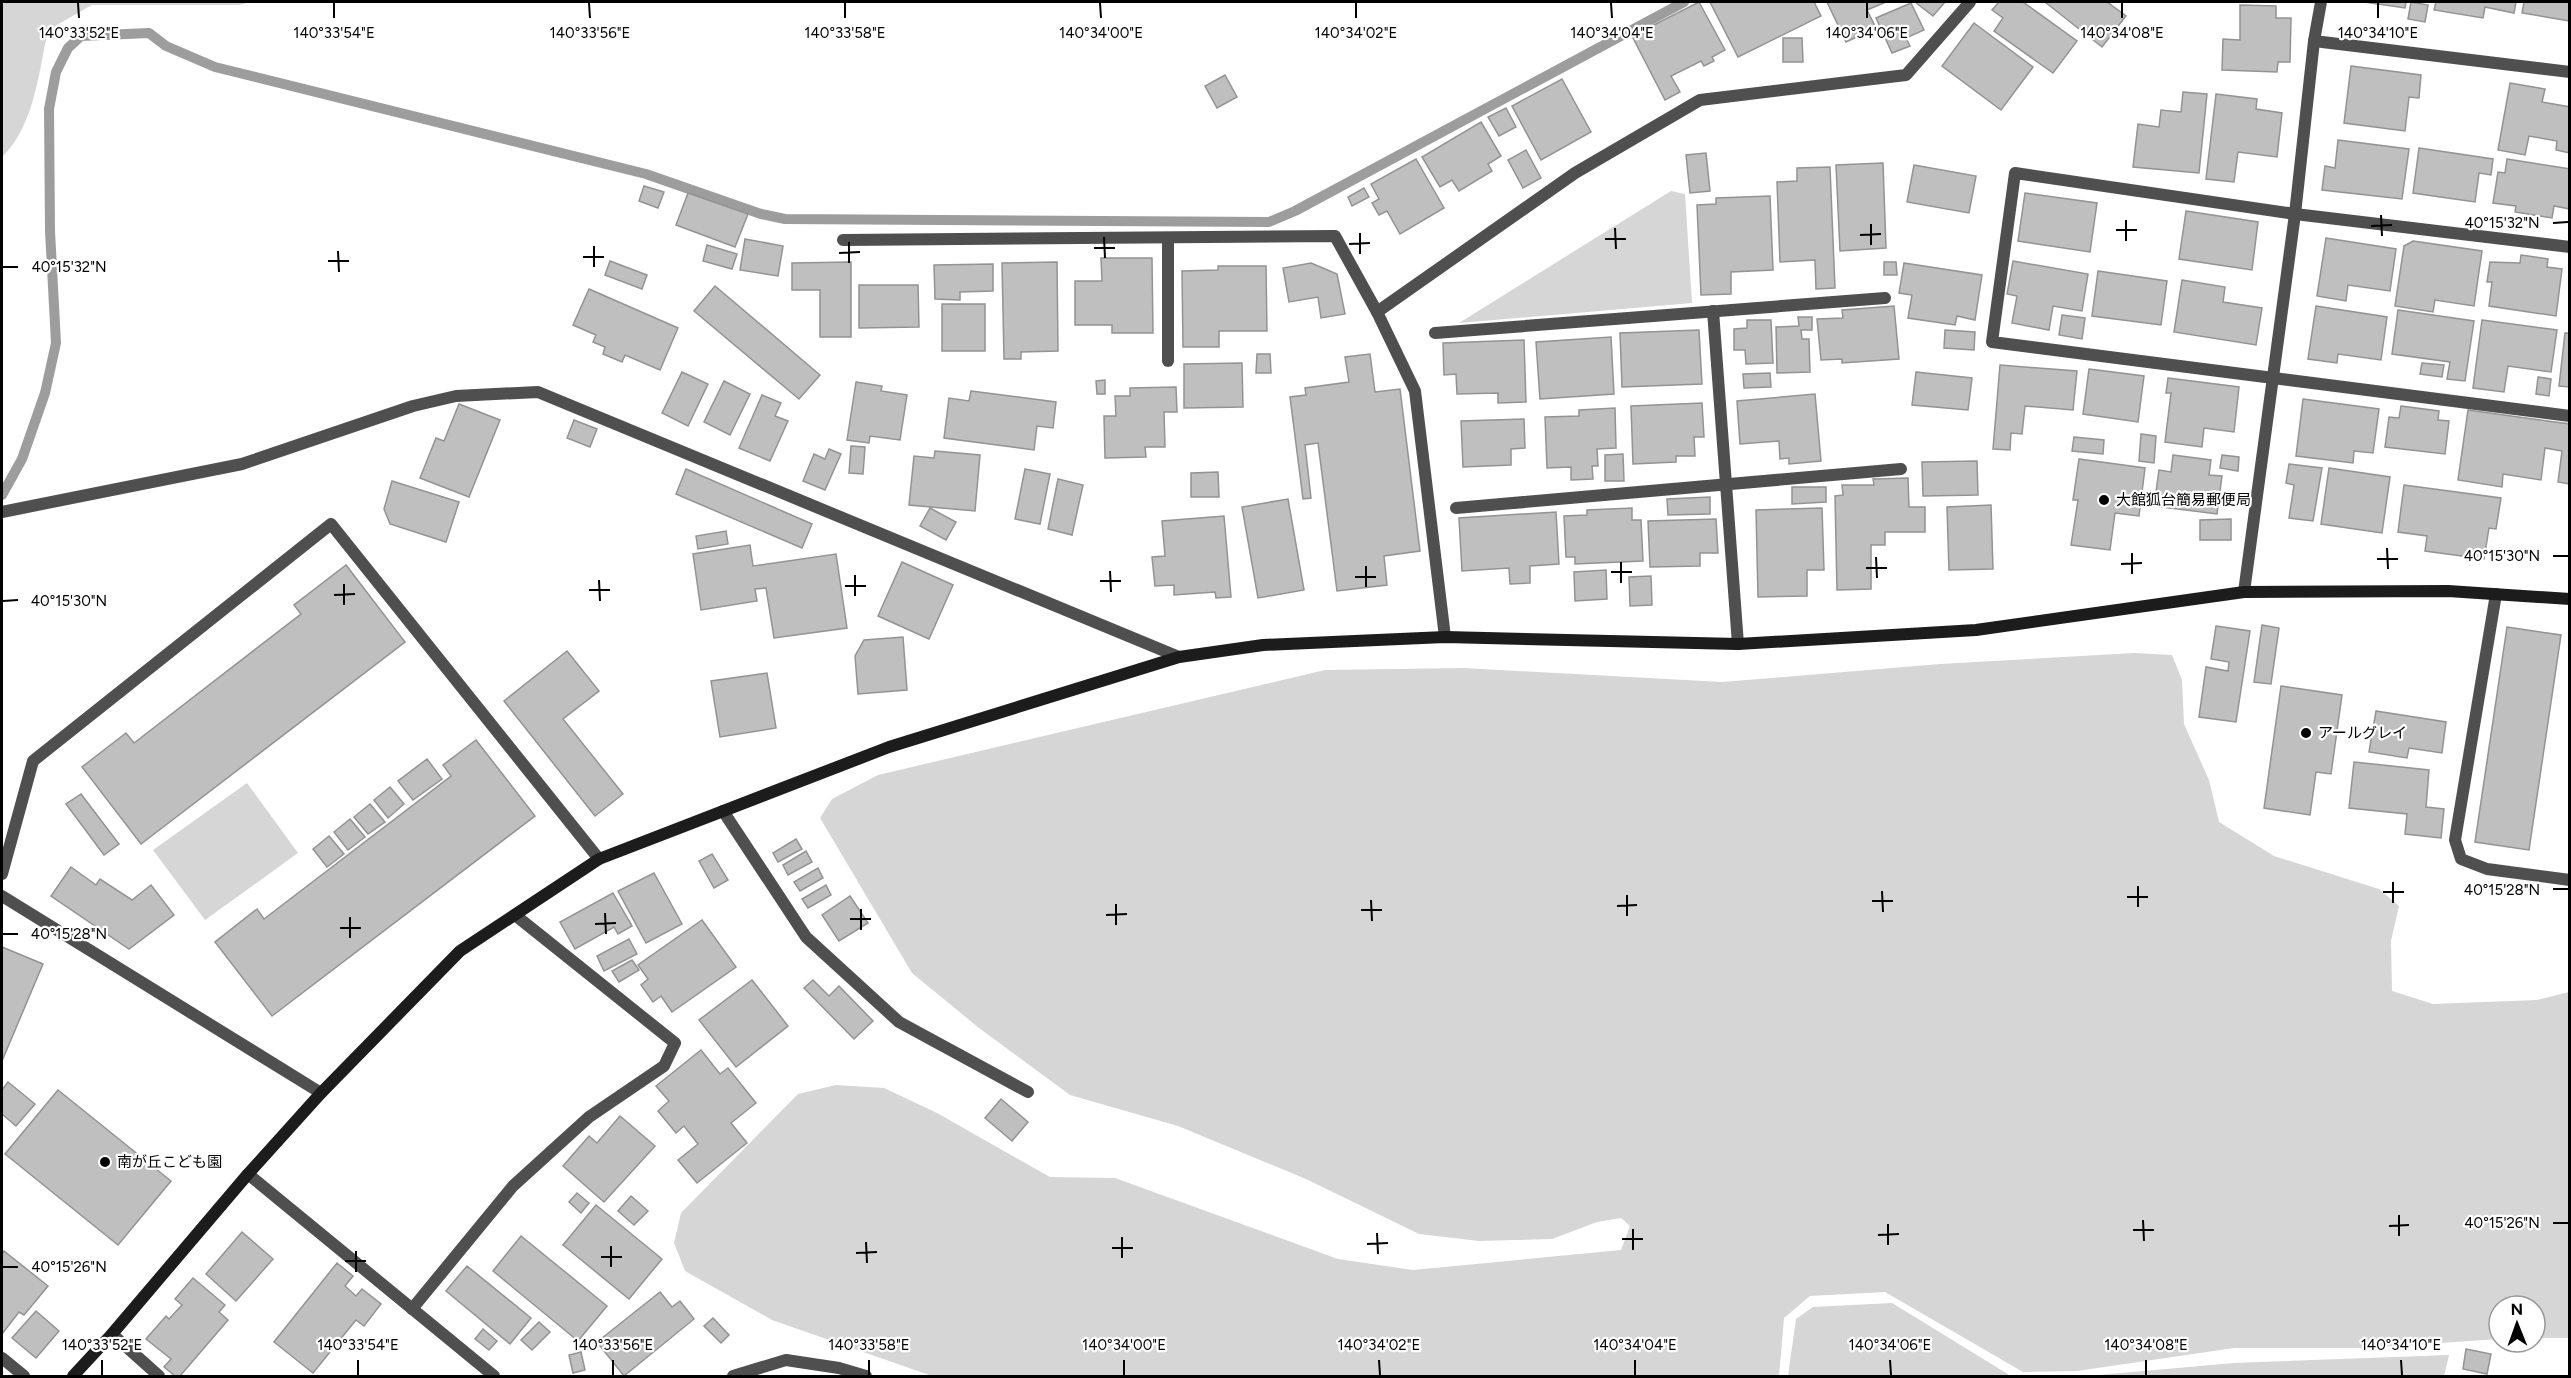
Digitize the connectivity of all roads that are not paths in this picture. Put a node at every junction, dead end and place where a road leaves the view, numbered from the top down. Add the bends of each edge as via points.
1 (1970, 2) edge
2 (2321, 2) edge
3 (2314, 41) junction
4 (2570, 72) edge
5 (2295, 214) junction
6 (1168, 238) junction
7 (843, 240) dead end
8 (2570, 247) edge
9 (1885, 298) dead end
10 (1713, 311) junction
11 (1377, 312) junction
12 (1435, 333) dead end
13 (1168, 361) dead end
14 (2274, 377) junction
15 (2570, 416) edge
16 (1901, 469) dead end
17 (1726, 484) junction
18 (1456, 508) dead end
19 (2, 512) edge
20 (2244, 592) junction
21 (2496, 594) junction
22 (2570, 599) edge
23 (1445, 637) junction
24 (1738, 644) junction
25 (1179, 657) junction
26 (723, 811) junction
27 (598, 859) junction
28 (2, 874) edge
29 (2570, 880) edge
30 (2, 896) edge
31 (515, 915) junction
32 (1028, 1092) dead end
33 (321, 1093) junction
34 (248, 1174) junction
35 (412, 1309) junction
36 (112, 1334) junction
37 (2, 1358) edge
38 (24, 1377) edge
39 (73, 1377) edge
40 (159, 1377) edge
41 (494, 1377) edge
42 (733, 1377) edge
43 (866, 1377) edge

1 - 11 street via 1906,75 1700,100 1575,173
2 - 3 street
3 - 4 street
3 - 5 street
5 - 8 street
5 - 14 street
5 - 14 street via 2015,173 1992,342
6 - 7 street
6 - 11 street via 1335,236
6 - 13 street
9 - 10 street
10 - 12 street
10 - 17 street
11 - 23 street via 1415,391
14 - 15 street
14 - 20 street
16 - 17 street
17 - 18 street
17 - 24 street
19 - 25 street via 242,464 445,398 538,392
20 - 21 street
20 - 24 street via 1976,630
21 - 22 street
21 - 29 street via 2455,840 2461,859 2487,869
23 - 24 street
23 - 25 street via 1263,645
25 - 26 street via 889,747
26 - 27 street
26 - 32 street via 806,937 899,1022
27 - 28 street via 331,524 33,761
27 - 31 street
30 - 33 street
31 - 33 street via 460,951
31 - 35 street via 675,1043 664,1066 589,1117 513,1186
33 - 34 street
34 - 35 street
34 - 36 street
35 - 41 street
36 - 39 street
36 - 40 street
37 - 38 street
42 - 43 street via 786,1360 839,1368

